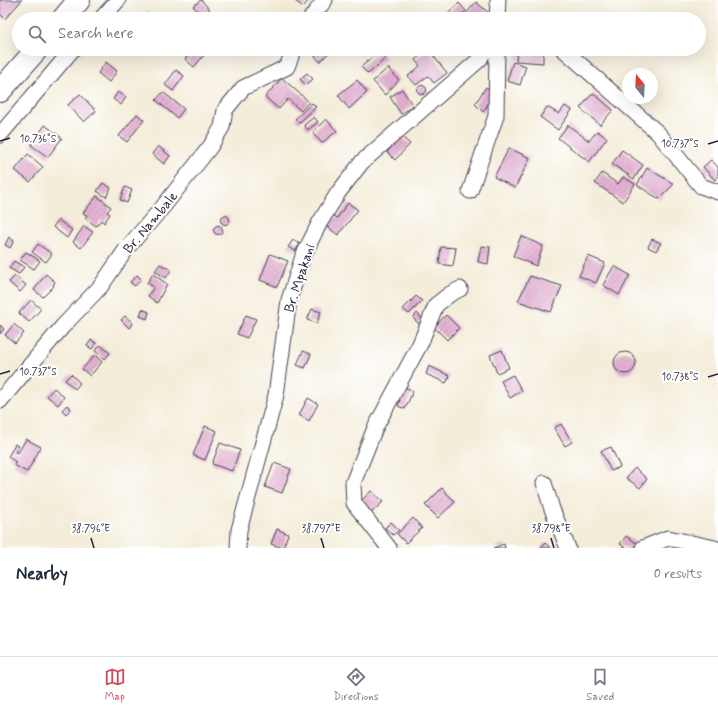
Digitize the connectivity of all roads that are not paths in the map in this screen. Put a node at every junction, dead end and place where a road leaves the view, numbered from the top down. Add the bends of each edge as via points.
1 (79, 0) edge
2 (118, 0) edge
3 (325, 0) edge
4 (498, 0) edge
5 (69, 12) edge
6 (107, 12) edge
7 (316, 12) edge
8 (497, 12) edge
9 (31, 56) edge
10 (67, 56) edge
11 (291, 56) edge
12 (482, 56) edge
13 (497, 56) edge
14 (571, 56) edge
15 (0, 91) edge
16 (0, 135) edge
17 (470, 191) dead end
18 (718, 192) edge
19 (460, 290) dead end
20 (0, 401) edge
21 (544, 483) dead end
22 (238, 548) edge
23 (389, 548) edge
24 (568, 548) edge
25 (643, 548) edge
26 (715, 548) edge

1 - 5 highway
2 - 6 street
3 - 7 street
4 - 8 street
9 - 15 highway
10 - 16 street
11 - 20 street, Br. Nambale via 287,67 244,88 224,110 222,127 210,147 127,248 101,286 63,326
12 - 22 street, Br. Mpakani via 362,162 338,193 303,256 289,300 276,395 239,530
13 - 17 street via 496,116
14 - 18 street via 658,132 701,186
19 - 23 street via 436,305 420,344 375,428 353,482 354,503
21 - 24 street
25 - 26 street via 668,538

